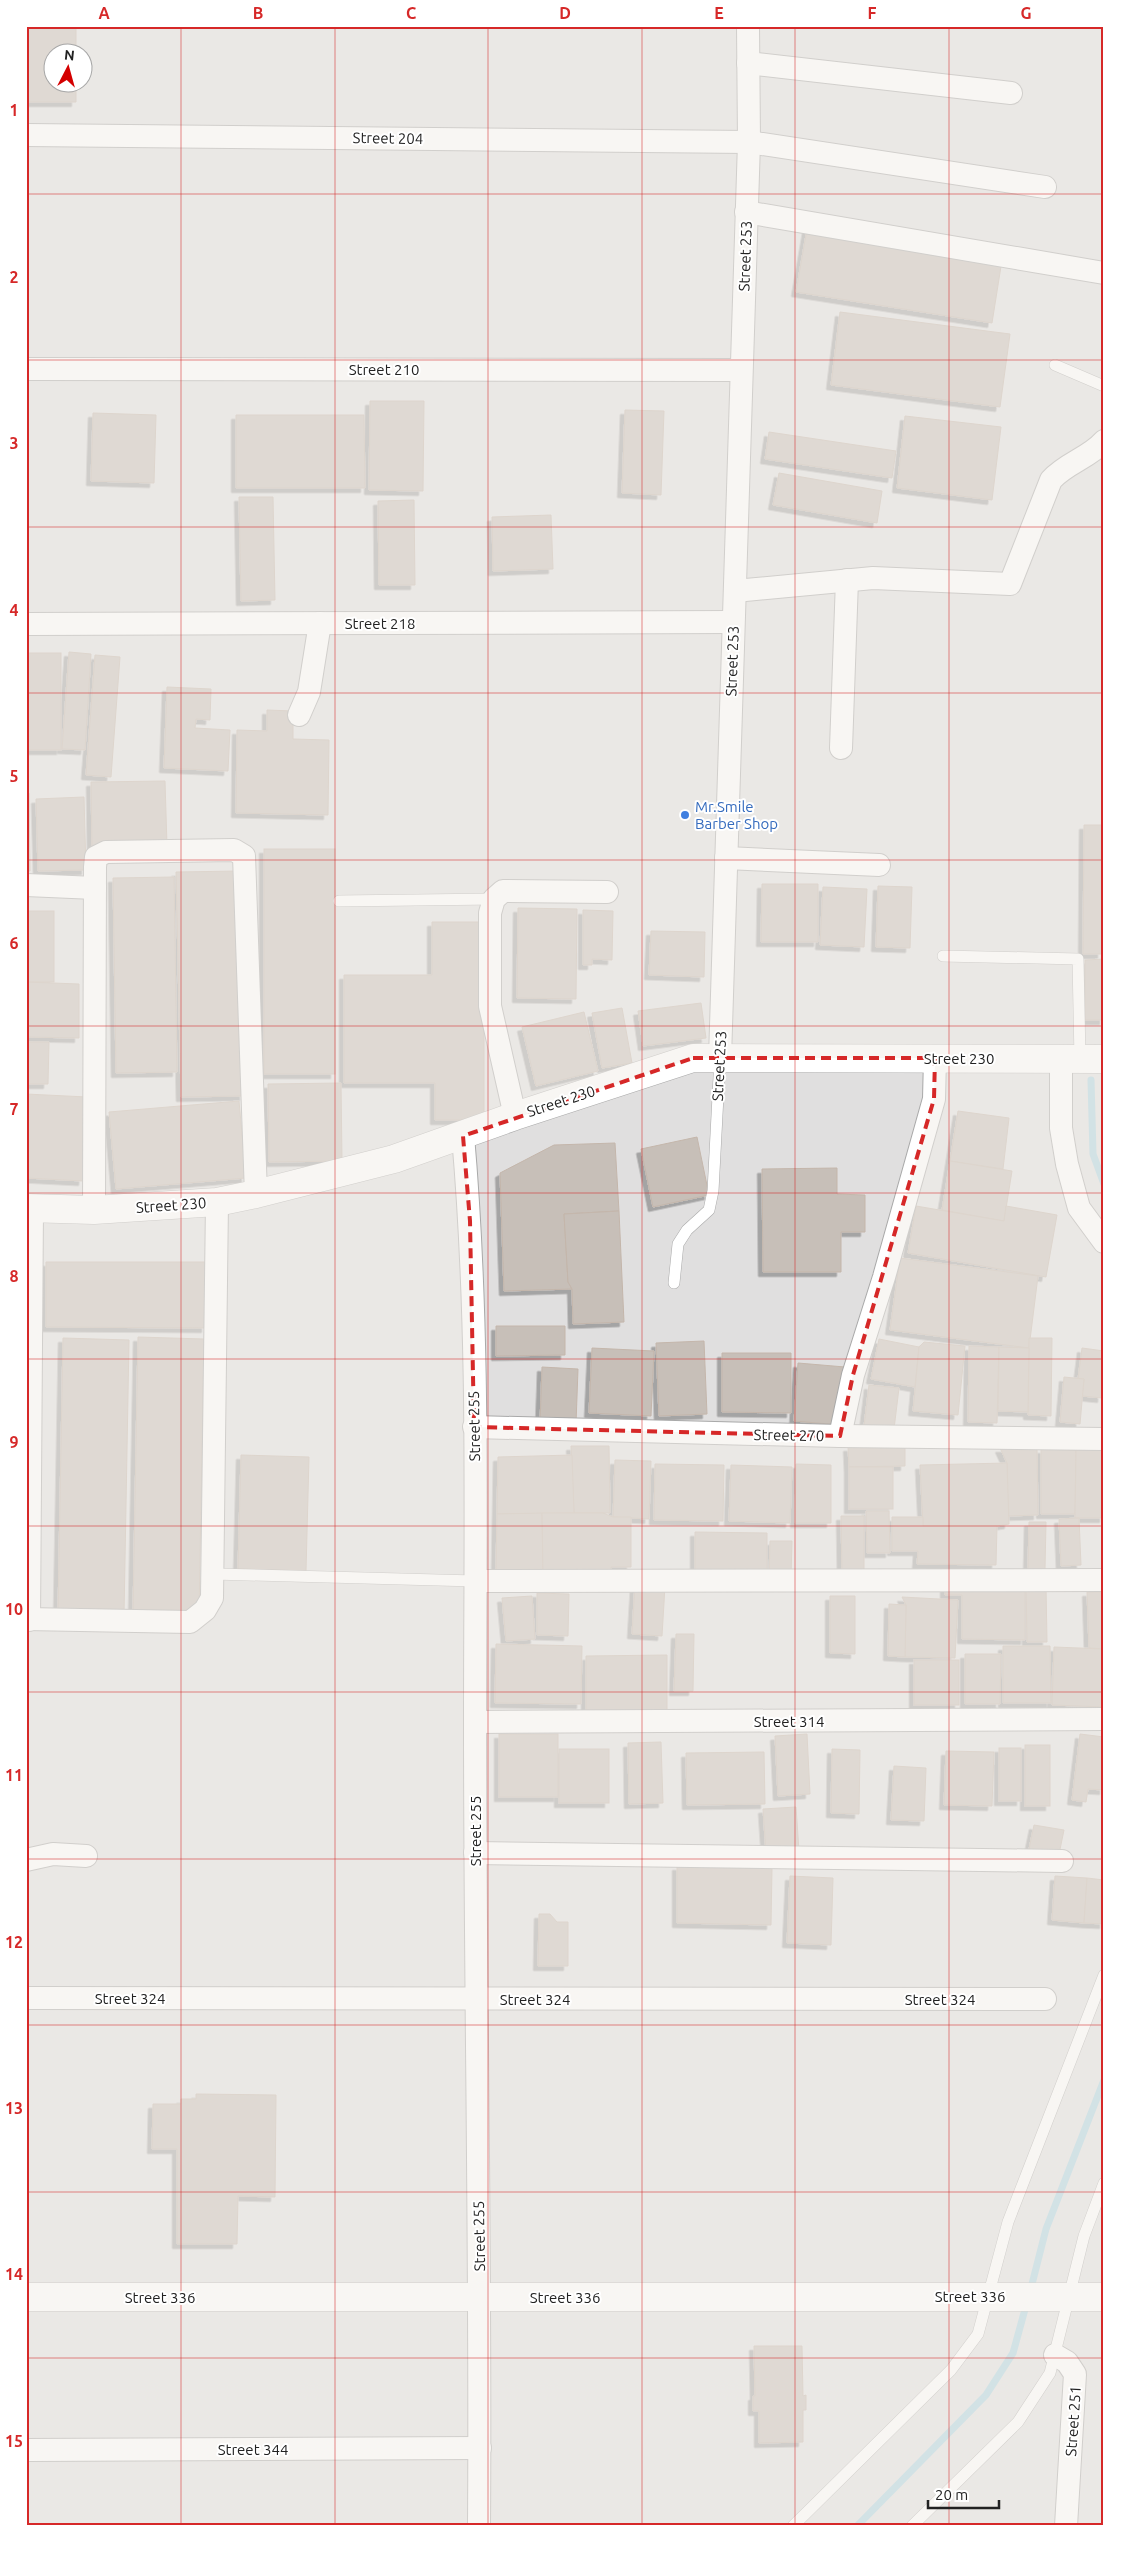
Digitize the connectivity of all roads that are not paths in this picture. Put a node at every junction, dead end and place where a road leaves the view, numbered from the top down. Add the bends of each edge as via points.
1 (748, 26) edge
2 (748, 63) junction
3 (1011, 93) dead end
4 (26, 135) edge
5 (749, 142) junction
6 (1044, 187) dead end
7 (746, 212) junction
8 (1104, 273) edge
9 (1056, 365) dead end
10 (26, 369) edge
11 (741, 370) junction
12 (1104, 386) edge
13 (1104, 441) edge
14 (847, 580) junction
15 (735, 591) junction
16 (733, 622) junction
17 (320, 623) junction
18 (26, 624) edge
19 (299, 715) dead end
20 (841, 748) dead end
21 (726, 858) junction
22 (879, 865) dead end
23 (26, 885) edge
24 (95, 888) junction
25 (608, 892) dead end
26 (494, 899) junction
27 (339, 901) dead end
28 (943, 956) dead end
29 (720, 1058) junction
30 (935, 1058) junction
31 (1081, 1059) edge
32 (515, 1116) junction
33 (463, 1136) junction
34 (256, 1194) junction
35 (217, 1202) junction
36 (29, 1208) edge
37 (94, 1210) junction
38 (1104, 1242) edge
39 (674, 1282) dead end
40 (474, 1427) junction
41 (840, 1436) junction
42 (1104, 1438) edge
43 (214, 1574) junction
44 (1104, 1580) edge
45 (476, 1581) junction
46 (28, 1620) edge
47 (1104, 1720) edge
48 (475, 1722) junction
49 (475, 1853) junction
50 (86, 1856) dead end
51 (26, 1860) edge
52 (1062, 1861) dead end
53 (1104, 1975) edge
54 (26, 1998) edge
55 (476, 1999) junction
56 (1045, 1999) dead end
57 (1104, 2183) edge
58 (996, 2296) junction
59 (26, 2297) edge
60 (480, 2297) junction
61 (1066, 2297) junction
62 (1104, 2297) edge
63 (1055, 2355) junction
64 (480, 2448) junction
65 (26, 2450) edge
66 (480, 2526) edge
67 (793, 2526) edge
68 (912, 2526) edge
69 (1066, 2526) edge

1 - 2 street, Street 253
2 - 3 street
2 - 5 street, Street 253
4 - 5 street, Street 204
5 - 6 street, Street 204
5 - 7 street, Street 253
7 - 8 street
7 - 11 street, Street 253
9 - 12 lane
10 - 11 street, Street 210
11 - 15 street, Street 253
13 - 14 street via 1097,449 1059,471 1051,480 1010,584 873,578
14 - 15 street
14 - 20 street
15 - 16 street, Street 253
16 - 17 street, Street 218
16 - 21 street, Street 253
17 - 18 street, Street 218
17 - 19 street via 309,692
21 - 22 street
21 - 29 street, Street 253
23 - 24 street
24 - 34 street via 96,857 106,852 234,850 244,856
24 - 37 street
25 - 26 street via 503,891
26 - 27 lane
26 - 32 street via 490,913 490,1006
28 - 31 lane via 1078,959
29 - 30 street, Street 230
29 - 32 street, Street 230 via 693,1058
29 - 39 lane, Street 253 via 713,1191 709,1210 687,1230 678,1244
30 - 31 street, Street 230
30 - 41 street via 934,1100 853,1375
31 - 38 street via 1061,1128 1079,1208
32 - 33 street, Street 230
33 - 34 street, Street 230 via 342,1174
33 - 40 street, Street 255 via 470,1221
34 - 35 street, Street 230
35 - 37 street, Street 230
35 - 43 street
36 - 37 street, Street 230
36 - 46 street
40 - 41 street, Street 270
40 - 45 street, Street 255
41 - 42 street, Street 270
43 - 45 lane
43 - 46 street via 212,1598 205,1610 190,1622
44 - 45 street
45 - 48 street, Street 255
47 - 48 street, Street 314
48 - 49 street, Street 255
49 - 52 street
49 - 55 street, Street 255
50 - 51 street via 52,1854
53 - 58 lane via 1008,2222
54 - 55 street, Street 324
55 - 56 street, Street 324
55 - 60 street, Street 255
57 - 61 lane
58 - 60 street, Street 336
58 - 61 street, Street 336
58 - 67 lane via 978,2334 951,2370
59 - 60 street, Street 336
60 - 64 street, Street 255
61 - 62 street, Street 336
61 - 63 lane
63 - 68 lane via 1050,2373 1018,2422
63 - 69 street, Street 251 via 1067,2362 1076,2374
64 - 65 street, Street 344
64 - 66 street, Street 255

